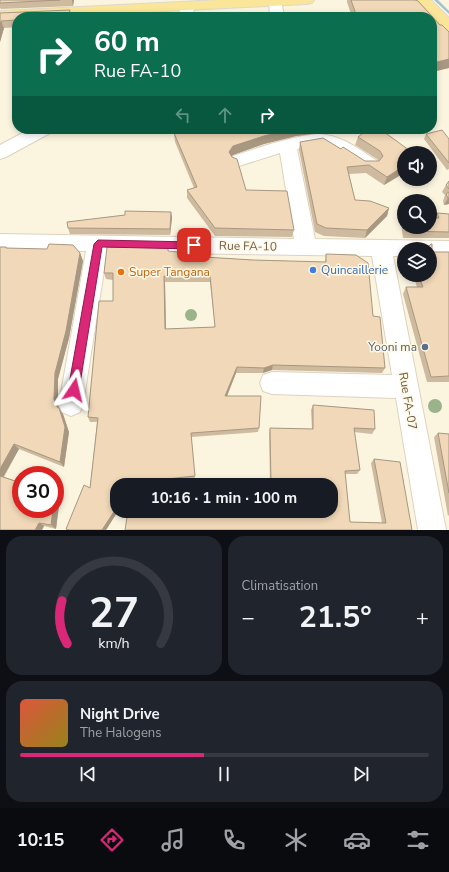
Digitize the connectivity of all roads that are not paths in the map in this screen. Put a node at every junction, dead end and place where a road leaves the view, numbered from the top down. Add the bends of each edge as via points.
1 (161, 0) edge
2 (307, 0) edge
3 (276, 2) junction
4 (417, 2) edge
5 (0, 7) edge
6 (187, 12) edge
7 (277, 12) edge
8 (423, 12) edge
9 (430, 12) edge
10 (0, 15) edge
11 (12, 15) edge
12 (437, 18) edge
13 (449, 27) edge
14 (437, 28) edge
15 (449, 40) edge
16 (35, 134) edge
17 (286, 145) junction
18 (0, 153) edge
19 (239, 160) edge
20 (370, 164) edge
21 (0, 242) edge
22 (98, 244) junction
23 (306, 247) junction
24 (381, 248) junction
25 (449, 249) edge
26 (272, 383) dead end
27 (406, 387) junction
28 (71, 404) dead end
29 (432, 530) edge

1 - 5 main road
2 - 3 main road
3 - 6 main road
3 - 7 street
4 - 8 main road
4 - 9 main road
10 - 11 main road
12 - 13 main road
14 - 15 main road
16 - 18 street
17 - 19 street
17 - 20 street via 318,139 327,140
17 - 23 street
21 - 22 street, Rue FA-10
22 - 23 street, Rue FA-10
22 - 28 street
23 - 24 street, Rue FA-10
24 - 25 street, Rue FA-10
24 - 27 street, Rue FA-07
26 - 27 street
27 - 29 street, Rue FA-07

